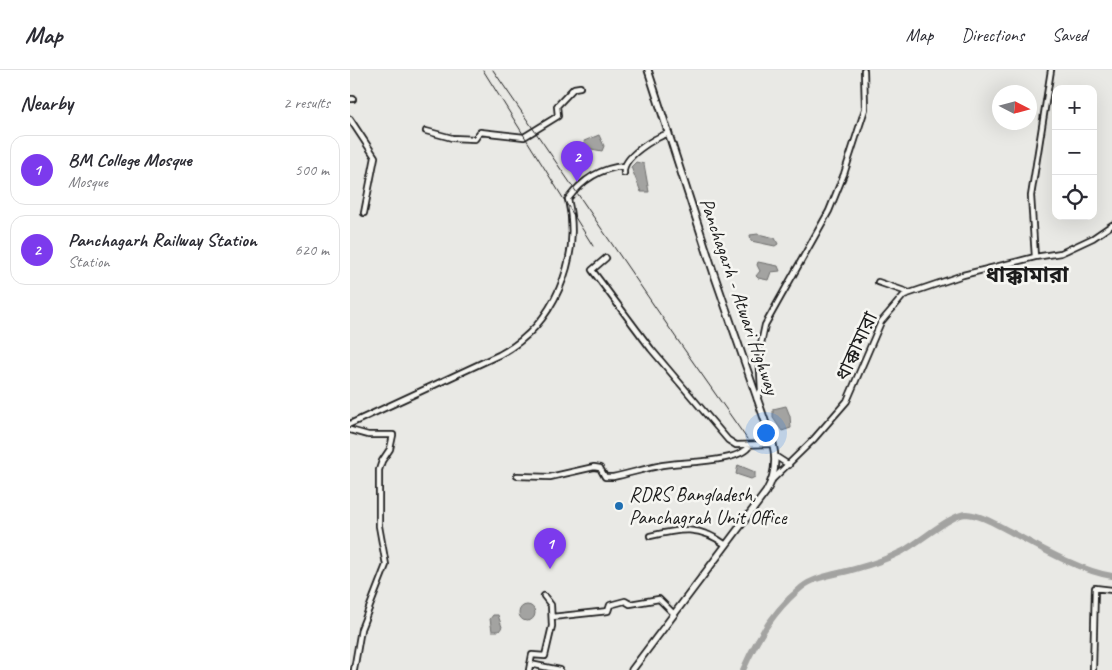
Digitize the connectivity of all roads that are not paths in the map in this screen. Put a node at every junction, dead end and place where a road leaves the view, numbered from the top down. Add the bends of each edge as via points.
1 (648, 70) edge
2 (864, 70) edge
3 (1051, 70) edge
4 (580, 87) dead end
5 (350, 119) edge
6 (426, 131) dead end
7 (668, 133) junction
8 (624, 166) junction
9 (624, 173) dead end
10 (364, 213) dead end
11 (1112, 225) edge
12 (1035, 257) junction
13 (606, 258) dead end
14 (878, 282) dead end
15 (907, 292) junction
16 (757, 399) junction
17 (350, 424) edge
18 (350, 430) edge
19 (773, 444) junction
20 (750, 445) junction
21 (775, 456) junction
22 (789, 465) junction
23 (517, 476) dead end
24 (773, 479) junction
25 (650, 536) dead end
26 (726, 545) junction
27 (1112, 590) edge
28 (544, 596) dead end
29 (674, 614) junction
30 (552, 617) junction
31 (530, 664) junction
32 (553, 669) edge
33 (354, 670) edge
34 (529, 670) edge
35 (560, 670) edge
36 (632, 670) edge
37 (1093, 670) edge

1 - 7 main road, Panchagarh - Atwari Highway
2 - 16 street via 865,109 844,174 829,211 765,325 759,353 761,390
3 - 12 street via 1031,196
4 - 6 street via 574,88 557,106 558,116 527,136 480,132 475,138 456,138
5 - 10 street via 374,157
7 - 8 street via 630,157
7 - 16 main road, Panchagarh - Atwari Highway
8 - 9 street
8 - 17 street via 595,173 568,199 571,240 565,274 553,301 521,340 499,355
11 - 12 street, ধাক্কামারা via 1065,251
12 - 15 street, ধাক্কামারা
13 - 20 street via 592,270 650,349 728,440 734,445
14 - 15 street
15 - 22 street, ধাক্কামারা via 881,322 847,401
16 - 19 main road, Panchagarh - Atwari Highway
18 - 33 street via 368,435 393,435 379,470 378,526 386,565 361,629
19 - 20 street
19 - 21 main road, Panchagarh - Atwari Highway
20 - 23 street via 719,460 671,464 610,478 596,467 550,477
21 - 22 street
21 - 24 main road, Panchagarh - Atwari Highway
22 - 24 street, ধাক্কামারা
24 - 26 main road, Panchagarh - Atwari Highway
25 - 26 street via 694,530 712,535
26 - 29 main road, Panchagarh - Atwari Highway
27 - 37 street via 1095,588
28 - 30 street via 551,604
29 - 30 street via 659,599 610,605 608,611
29 - 36 main road, Panchagarh - Atwari Highway
30 - 31 street via 545,656 533,654
31 - 32 street
31 - 34 street
32 - 35 street

